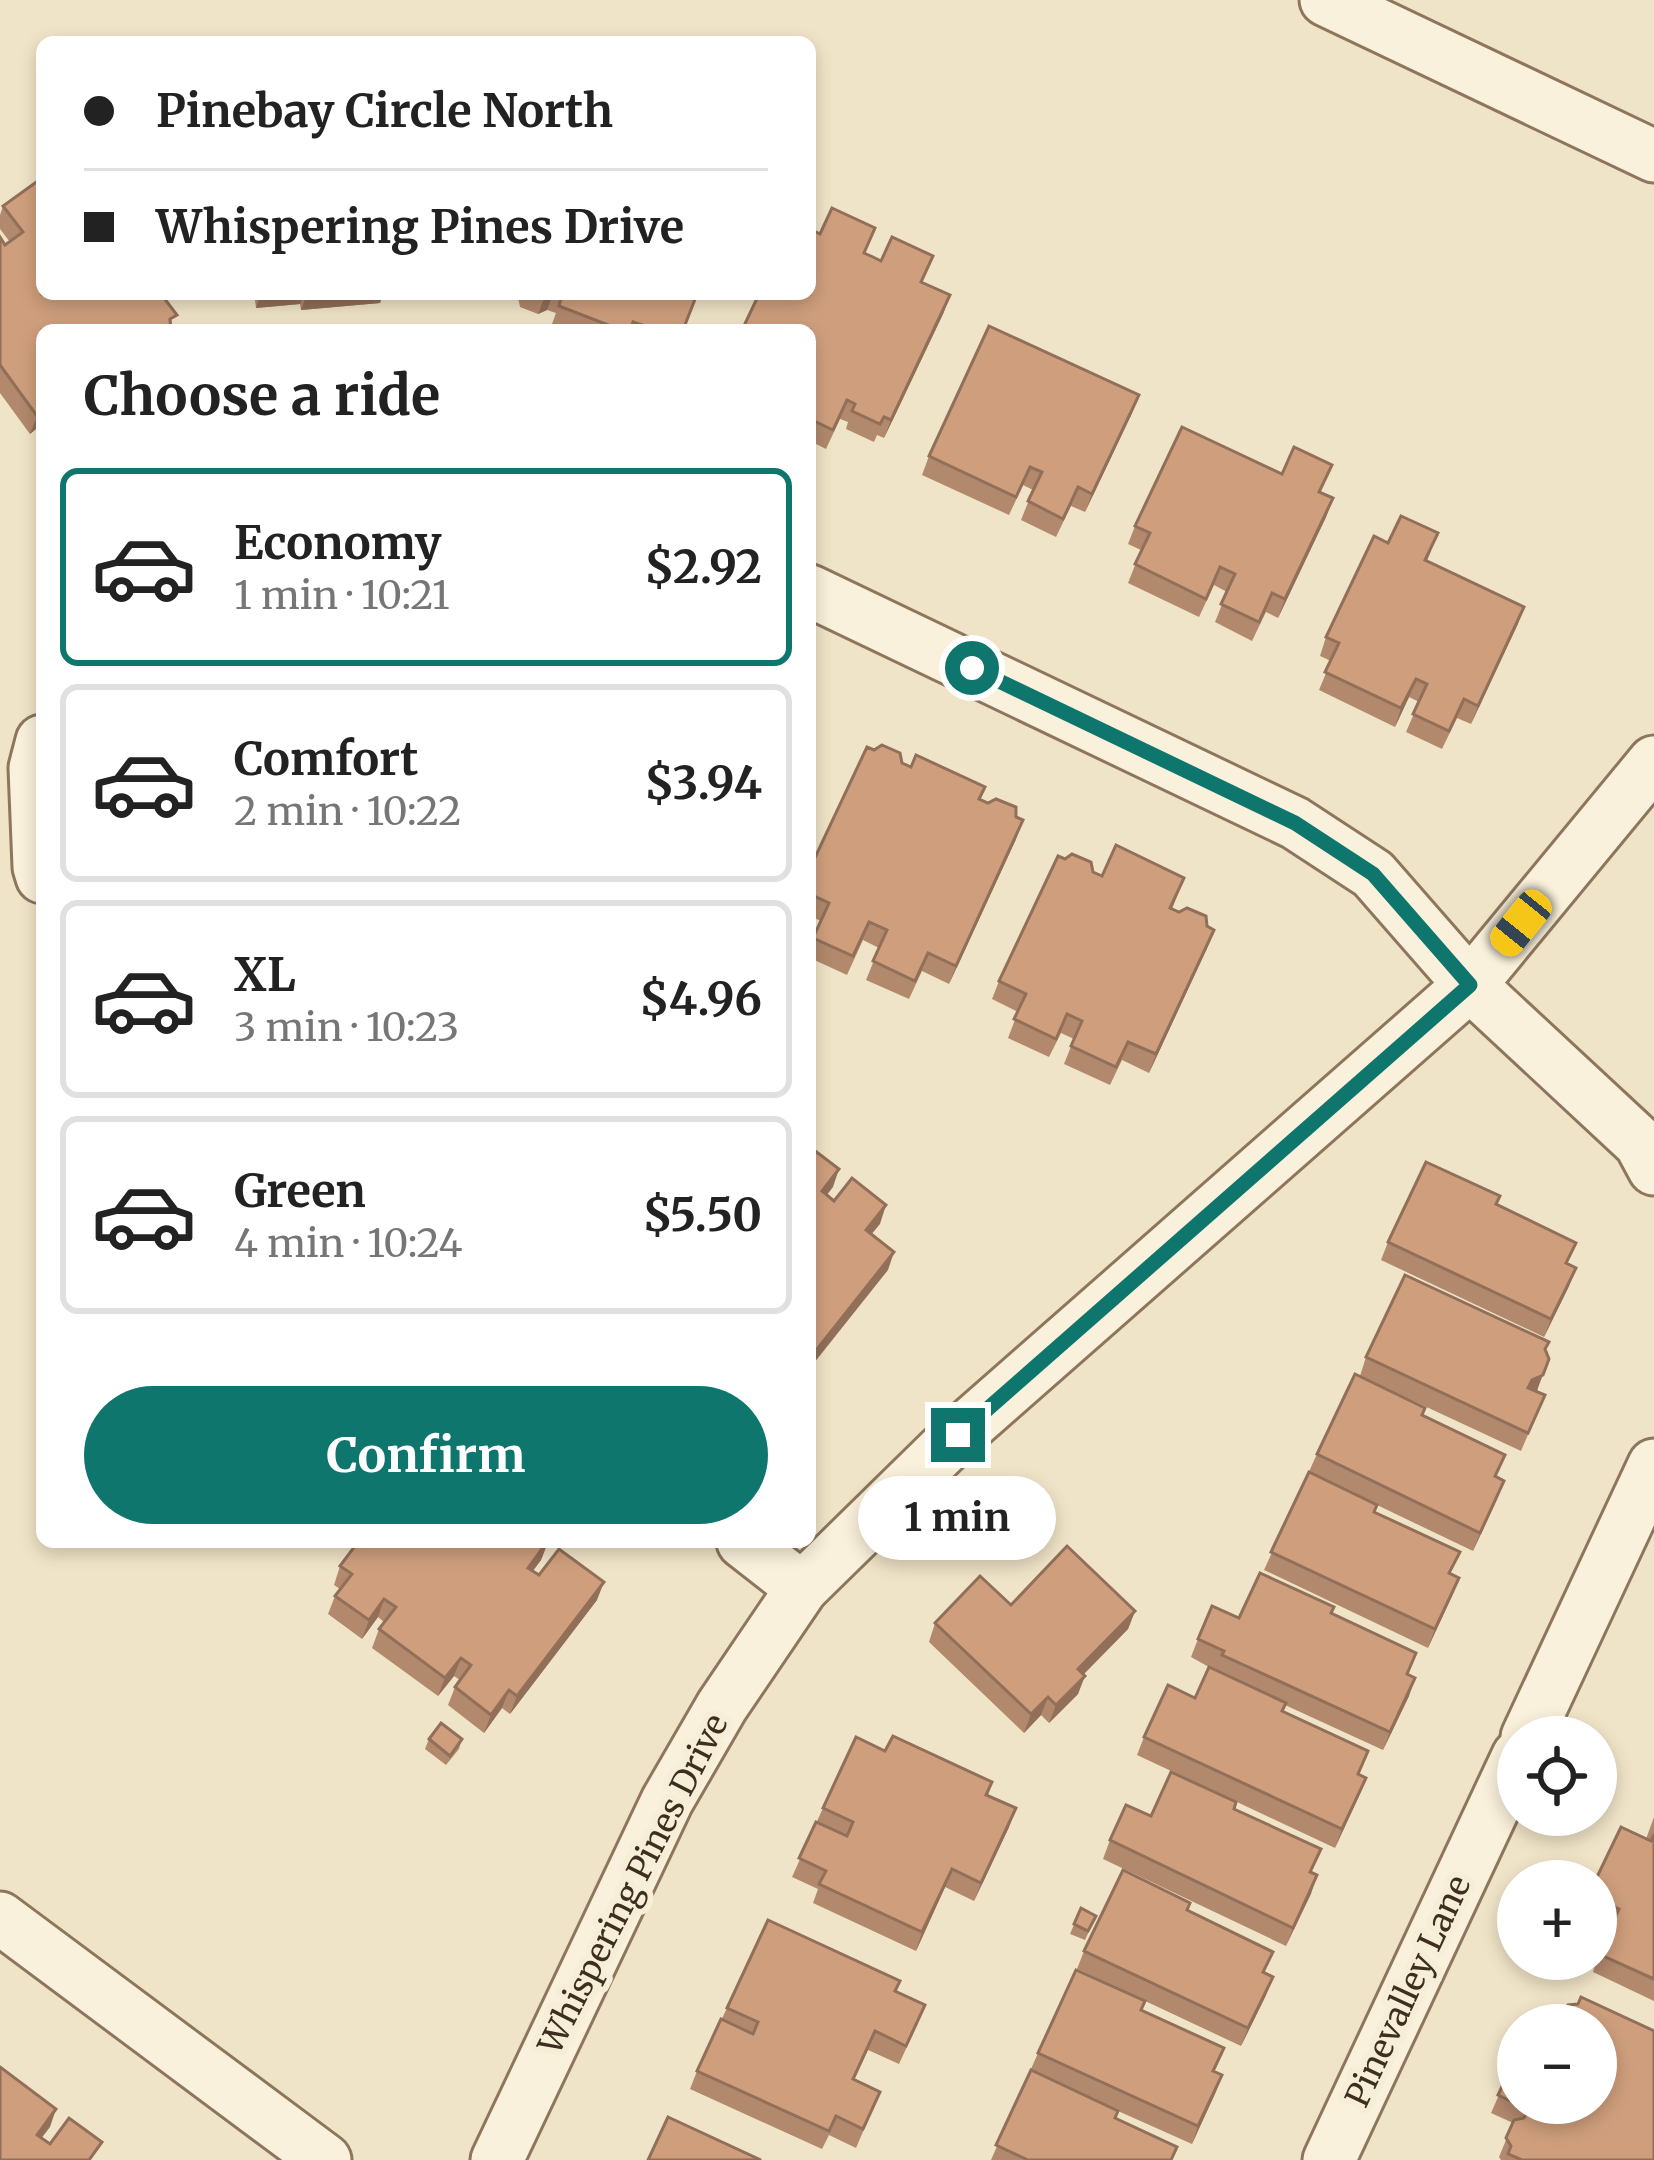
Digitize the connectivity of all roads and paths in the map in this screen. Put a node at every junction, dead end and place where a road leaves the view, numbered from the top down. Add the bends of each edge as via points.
1 (1326, 0) edge
2 (1654, 156) edge
3 (816, 594) edge
4 (1654, 761) edge
5 (1470, 985) junction
6 (1654, 1169) edge
7 (1654, 1465) edge
8 (750, 1548) edge
9 (802, 1588) junction
10 (1537, 1716) edge
11 (1497, 1801) edge
12 (0, 1918) edge
13 (325, 2160) edge
14 (497, 2160) edge
15 (1329, 2160) edge

1 - 2 street
3 - 5 street via 1295,823 1373,874
4 - 5 street, Whispering Pines Drive
5 - 6 street via 1640,1143
5 - 9 street, Whispering Pines Drive via 958,1435
7 - 10 street
8 - 9 street
9 - 14 street, Whispering Pines Drive via 667,1801
11 - 15 street, Pinevalley Lane
12 - 13 street

